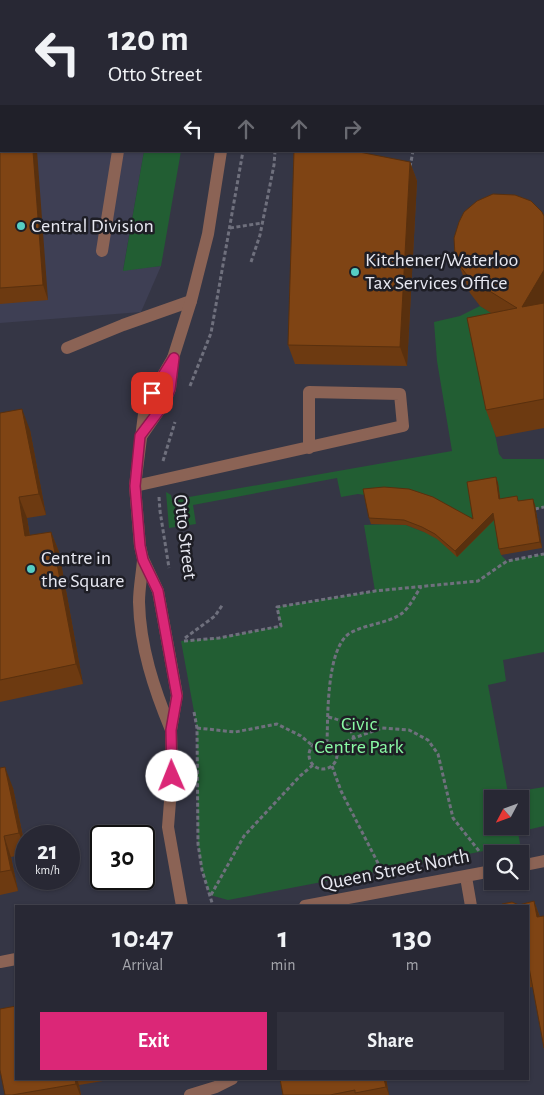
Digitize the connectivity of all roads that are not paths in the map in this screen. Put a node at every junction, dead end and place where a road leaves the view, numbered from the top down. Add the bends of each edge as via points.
1 (118, 152) edge
2 (221, 152) edge
3 (102, 251) dead end
4 (191, 301) junction
5 (67, 348) dead end
6 (309, 448) junction
7 (135, 486) junction
8 (143, 560) junction
9 (171, 730) junction
10 (544, 861) edge
11 (529, 864) edge
12 (484, 873) edge
13 (466, 876) junction
14 (182, 905) edge
15 (310, 905) edge
16 (471, 905) edge
17 (15, 959) edge
18 (0, 962) edge
19 (230, 1080) edge
20 (216, 1087) edge
21 (190, 1095) edge

1 - 3 street
2 - 4 street, Otto Street via 208,234
4 - 5 street
4 - 7 street, Otto Street via 174,358 145,406
6 - 6 street via 309,392 400,394 403,426
6 - 7 street
7 - 8 street, Otto Street
8 - 9 street, Otto Street via 139,602 144,648 157,696
8 - 9 street, Otto Street via 158,591 177,696
9 - 14 street, Otto Street via 168,827
10 - 11 street
12 - 13 street, Queen Street North
13 - 15 street, Queen Street North
13 - 16 street
17 - 18 street
19 - 20 street
20 - 21 street

